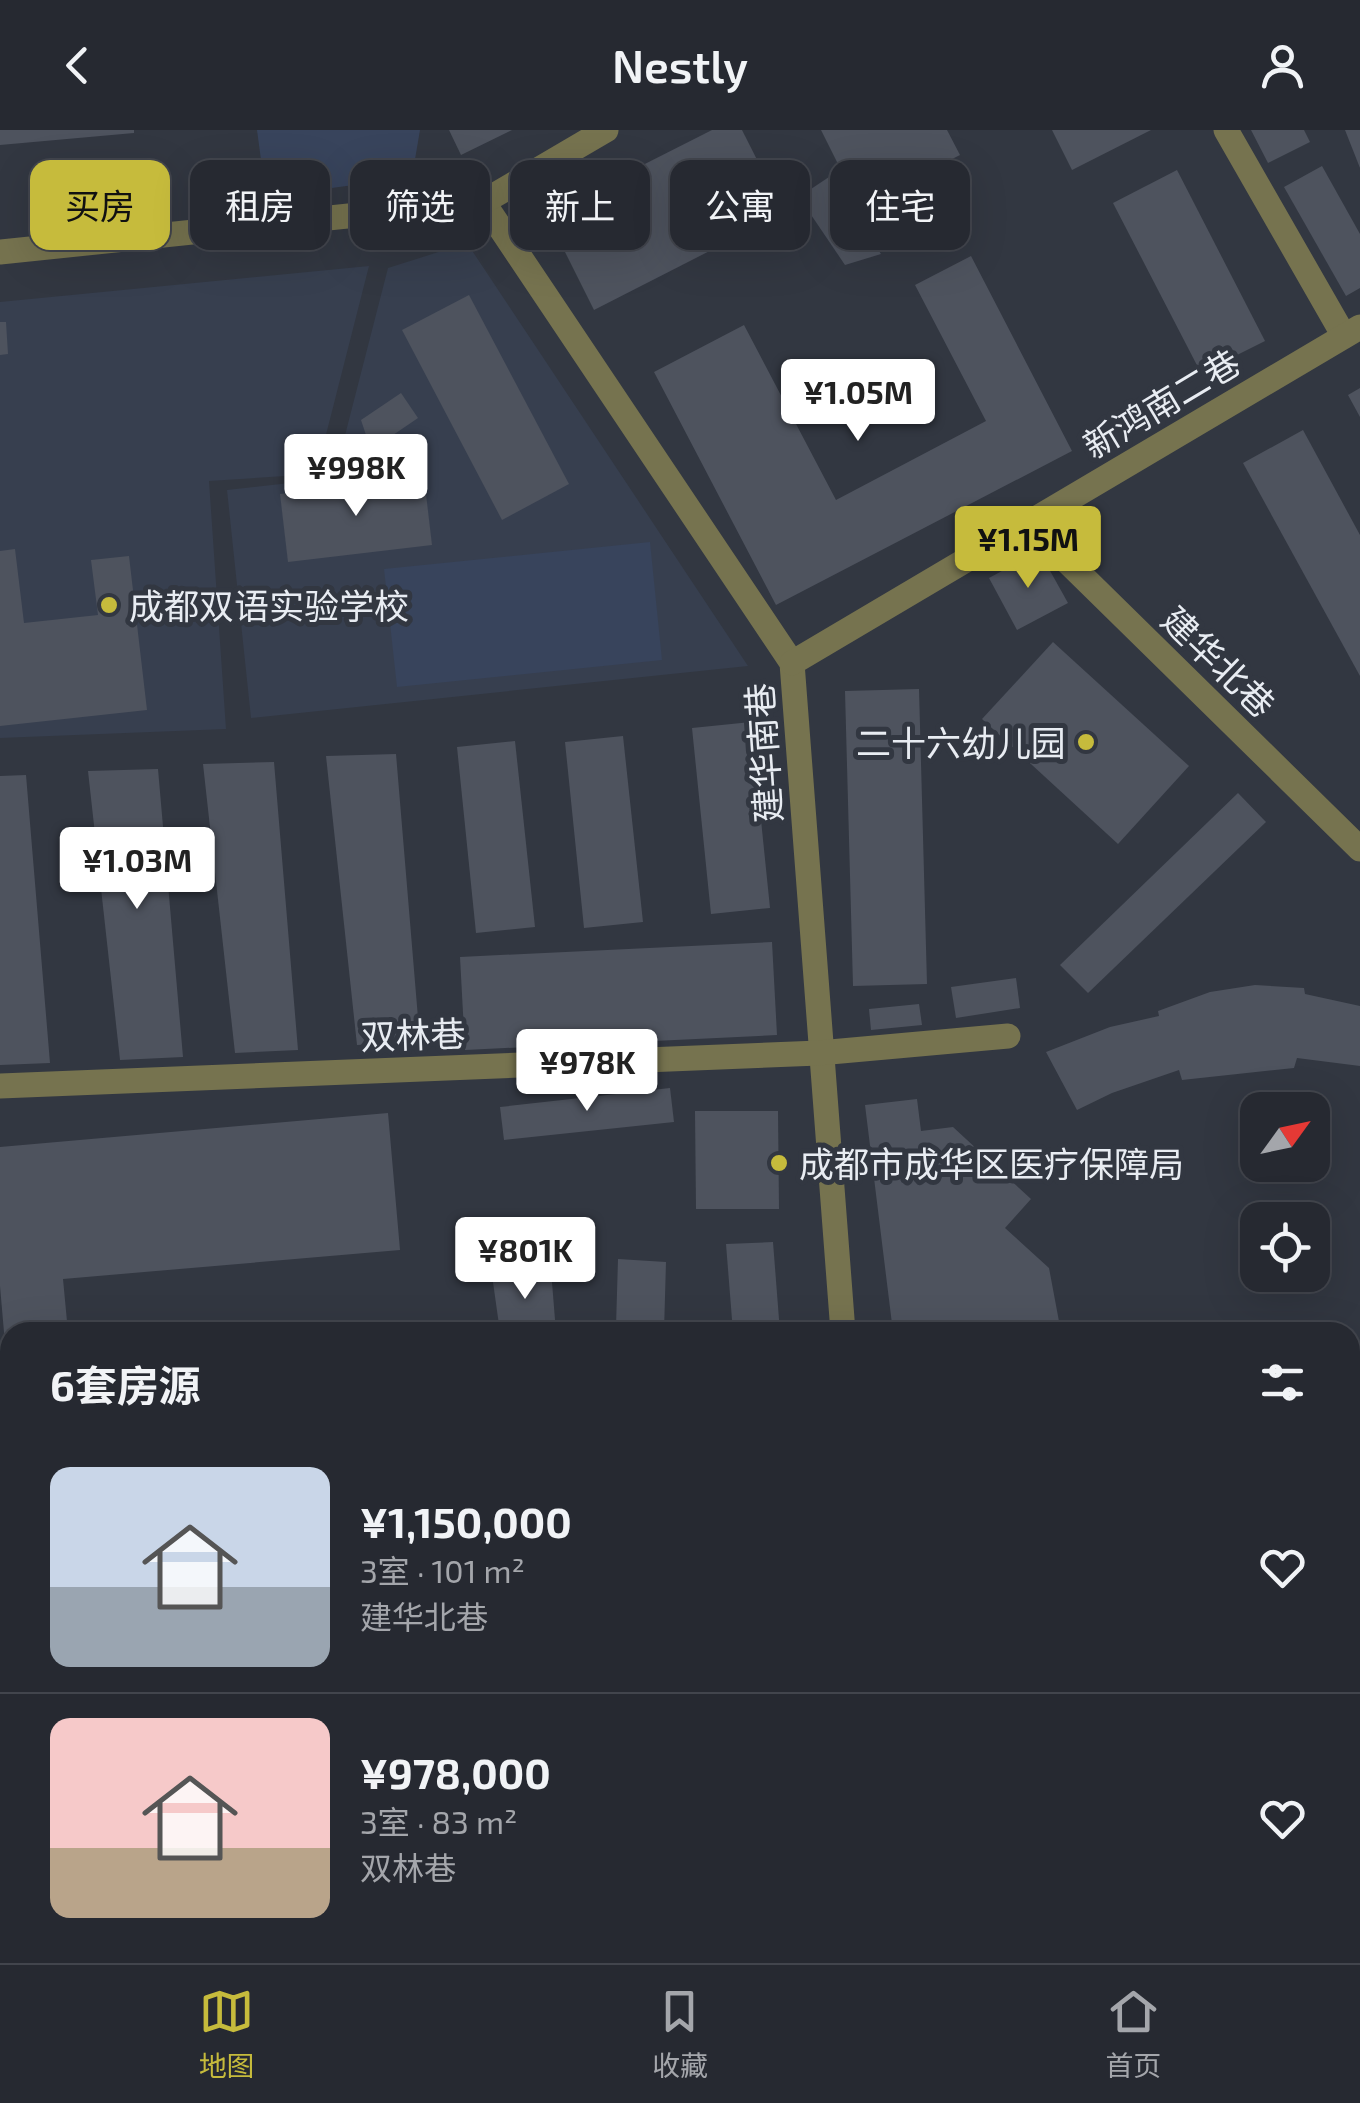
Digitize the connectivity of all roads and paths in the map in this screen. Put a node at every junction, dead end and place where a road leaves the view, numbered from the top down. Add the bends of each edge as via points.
1 (606, 130) edge
2 (1226, 130) edge
3 (490, 198) edge
4 (490, 212) edge
5 (350, 216) edge
6 (0, 252) edge
7 (1352, 331) edge
8 (1028, 523) junction
9 (792, 663) junction
10 (1360, 849) edge
11 (1008, 1036) dead end
12 (820, 1053) junction
13 (0, 1086) edge
14 (842, 1322) edge

1 - 3 street
2 - 7 street
4 - 9 street, 建华南巷
5 - 6 street
7 - 8 street, 新鸿南二巷
8 - 9 street, 新鸿南二巷
8 - 10 street, 建华北巷
9 - 12 street, 建华南巷
11 - 12 street, 双林巷
12 - 13 street, 双林巷
12 - 14 street, 建华南巷

